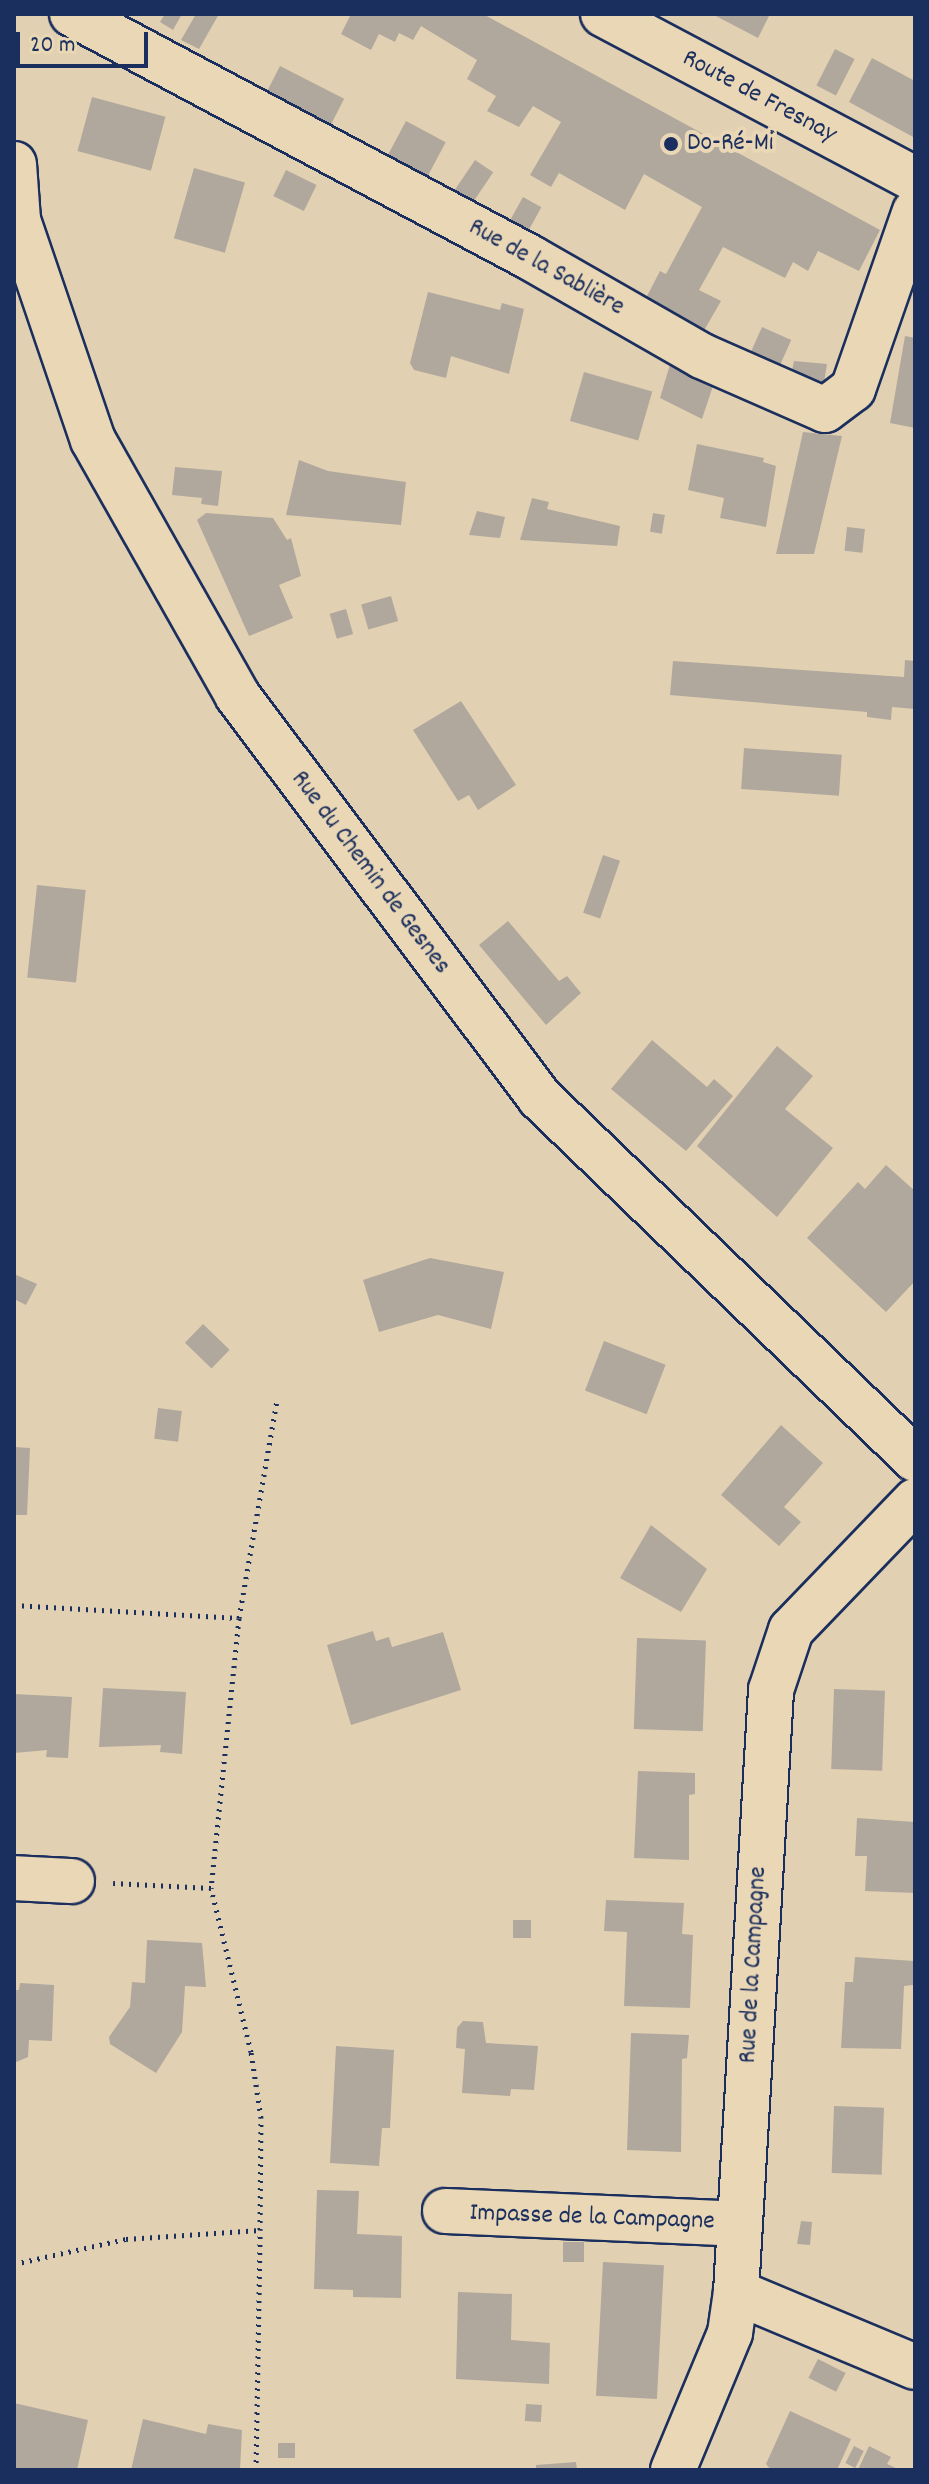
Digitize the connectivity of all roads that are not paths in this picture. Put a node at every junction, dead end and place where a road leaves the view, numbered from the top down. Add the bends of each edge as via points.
1 (72, 14) edge
2 (603, 14) edge
3 (14, 164) edge
4 (915, 179) edge
5 (915, 211) edge
6 (915, 1459) edge
7 (915, 1501) edge
8 (14, 1878) edge
9 (72, 1881) road end
10 (445, 2211) dead end
11 (739, 2224) junction
12 (736, 2292) junction
13 (915, 2367) edge
14 (673, 2470) edge

1 - 5 street, Rue de la Sablière via 531,258 702,356 825,410 853,389
2 - 4 street, Route de Fresnay
3 - 6 street, Rue du Chemin de Gesnes via 18,220 93,440 237,695 540,1098
7 - 11 street, Rue de la Campagne via 791,1630 771,1690
8 - 9 street
10 - 11 street, Impasse de la Campagne
11 - 12 street, Rue de la Campagne
12 - 13 street
12 - 14 street, Rue de la Campagne via 730,2333

